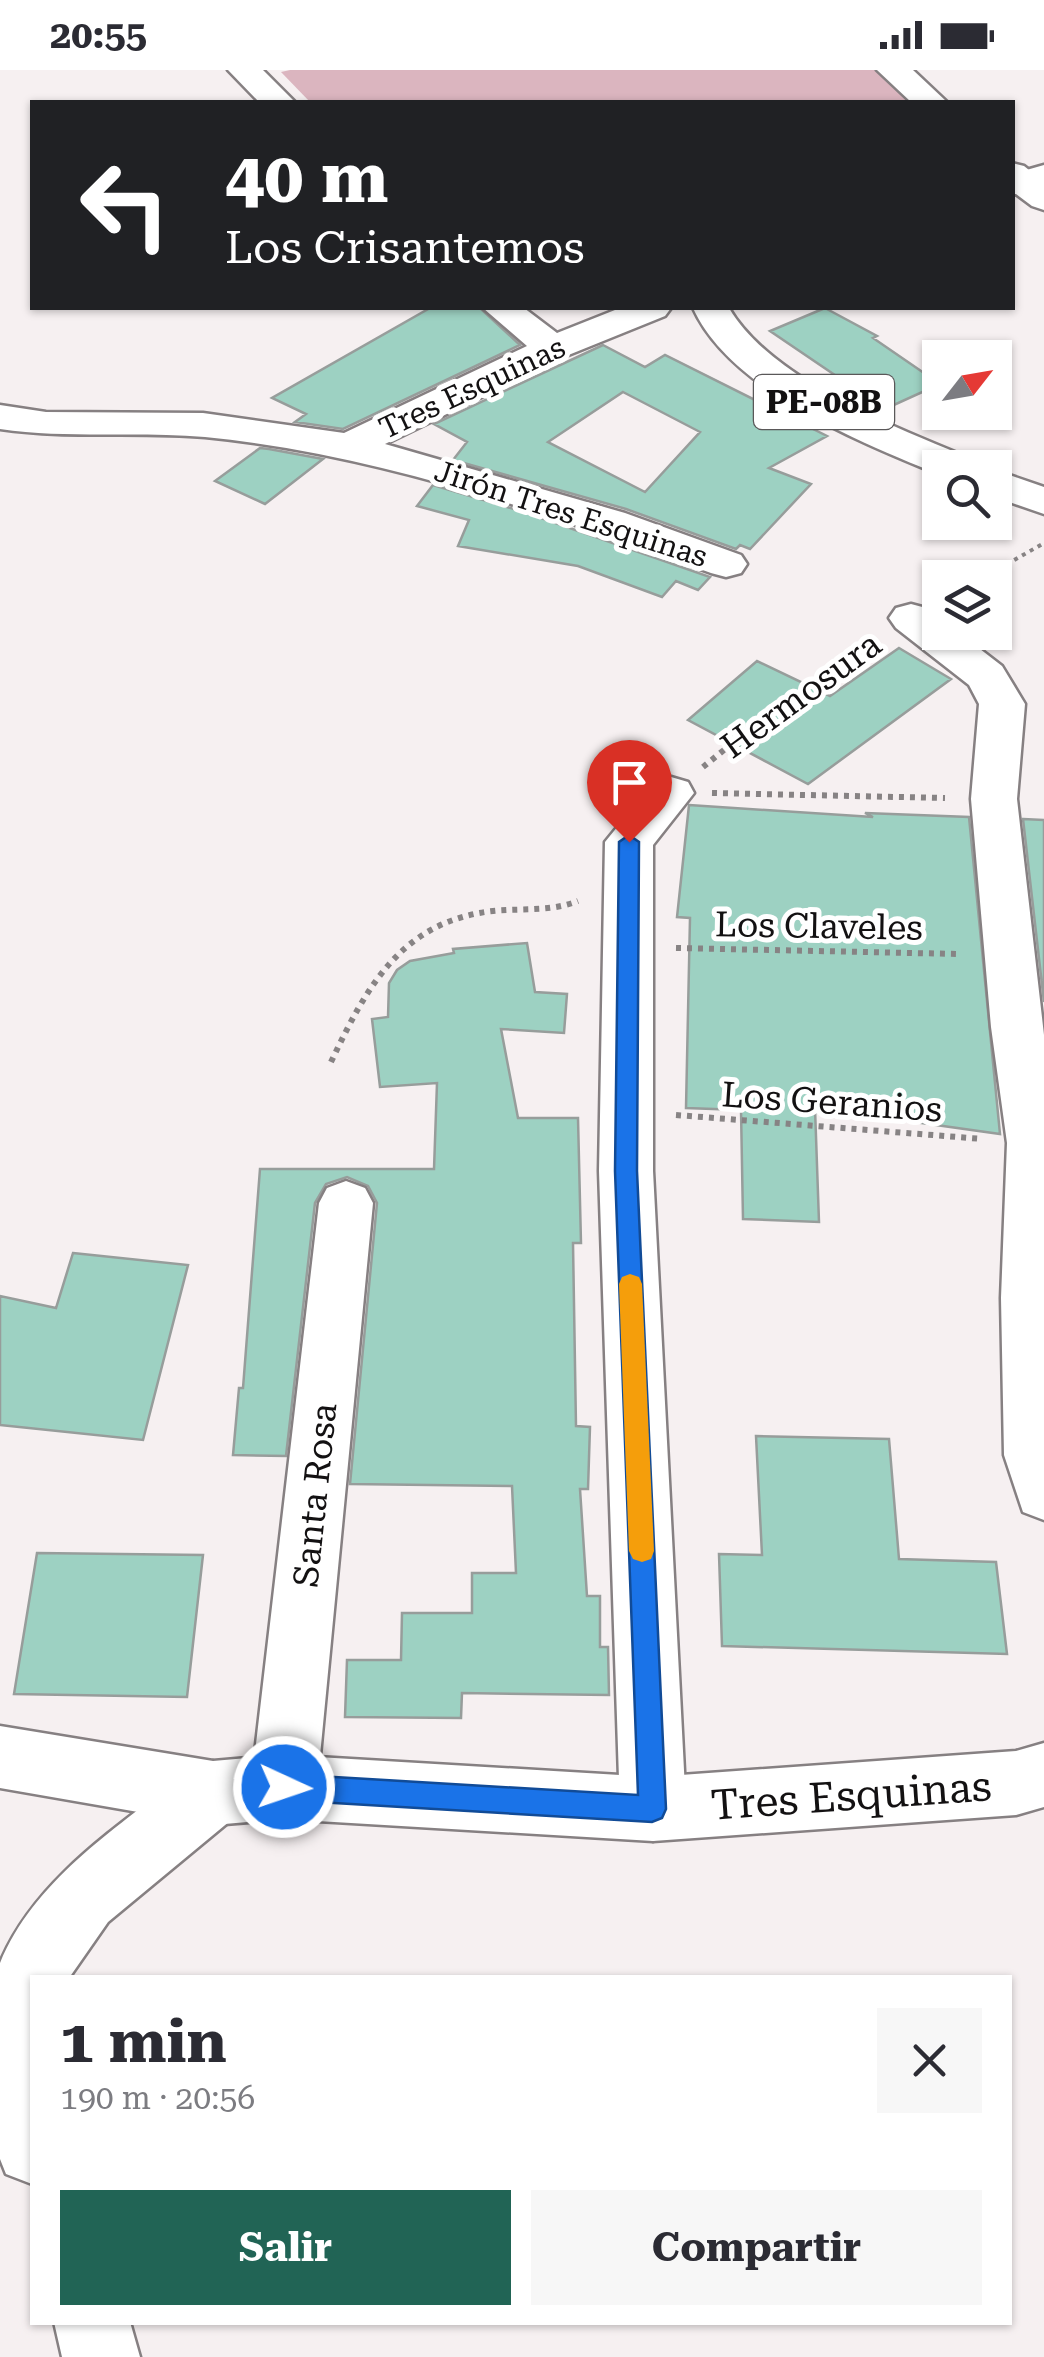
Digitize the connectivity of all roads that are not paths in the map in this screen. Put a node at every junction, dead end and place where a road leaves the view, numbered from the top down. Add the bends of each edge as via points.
1 (244, 70) edge
2 (892, 70) edge
3 (276, 100) edge
4 (928, 100) edge
5 (504, 310) edge
6 (647, 310) edge
7 (712, 310) edge
8 (554, 348) junction
9 (0, 417) edge
10 (348, 446) junction
11 (922, 451) edge
12 (1012, 489) edge
13 (1044, 502) edge
14 (726, 564) dead end
15 (911, 618) road end
16 (671, 792) road end
17 (346, 1203) dead end
18 (1044, 1493) edge
19 (0, 1757) edge
20 (1044, 1775) edge
21 (284, 1787) junction
22 (213, 1793) junction
23 (652, 1809) junction
24 (30, 1975) edge
25 (30, 1975) edge
26 (30, 2143) edge
27 (93, 2325) edge
28 (102, 2357) edge

1 - 3 main road
2 - 4 main road
5 - 8 main road
6 - 8 main road, Tres Esquinas
7 - 11 main road, PE-08B via 724,333 785,379
8 - 10 main road, Tres Esquinas
9 - 10 main road, Jirón Tres Esquinas via 46,424 204,425
10 - 14 main road, Jirón Tres Esquinas via 610,522
12 - 13 main road
15 - 18 main road via 986,676 1002,704 994,799 1034,1143 1030,1317 1034,1454
16 - 23 main road via 629,859 626,1171
17 - 21 main road, Santa Rosa
19 - 22 main road, Tres Esquinas
20 - 23 main road, Tres Esquinas via 1016,1783
21 - 22 main road, Tres Esquinas
21 - 23 main road, Tres Esquinas
22 - 24 main road via 84,1898
25 - 26 main road via 10,2044 12,2096
27 - 28 main road

